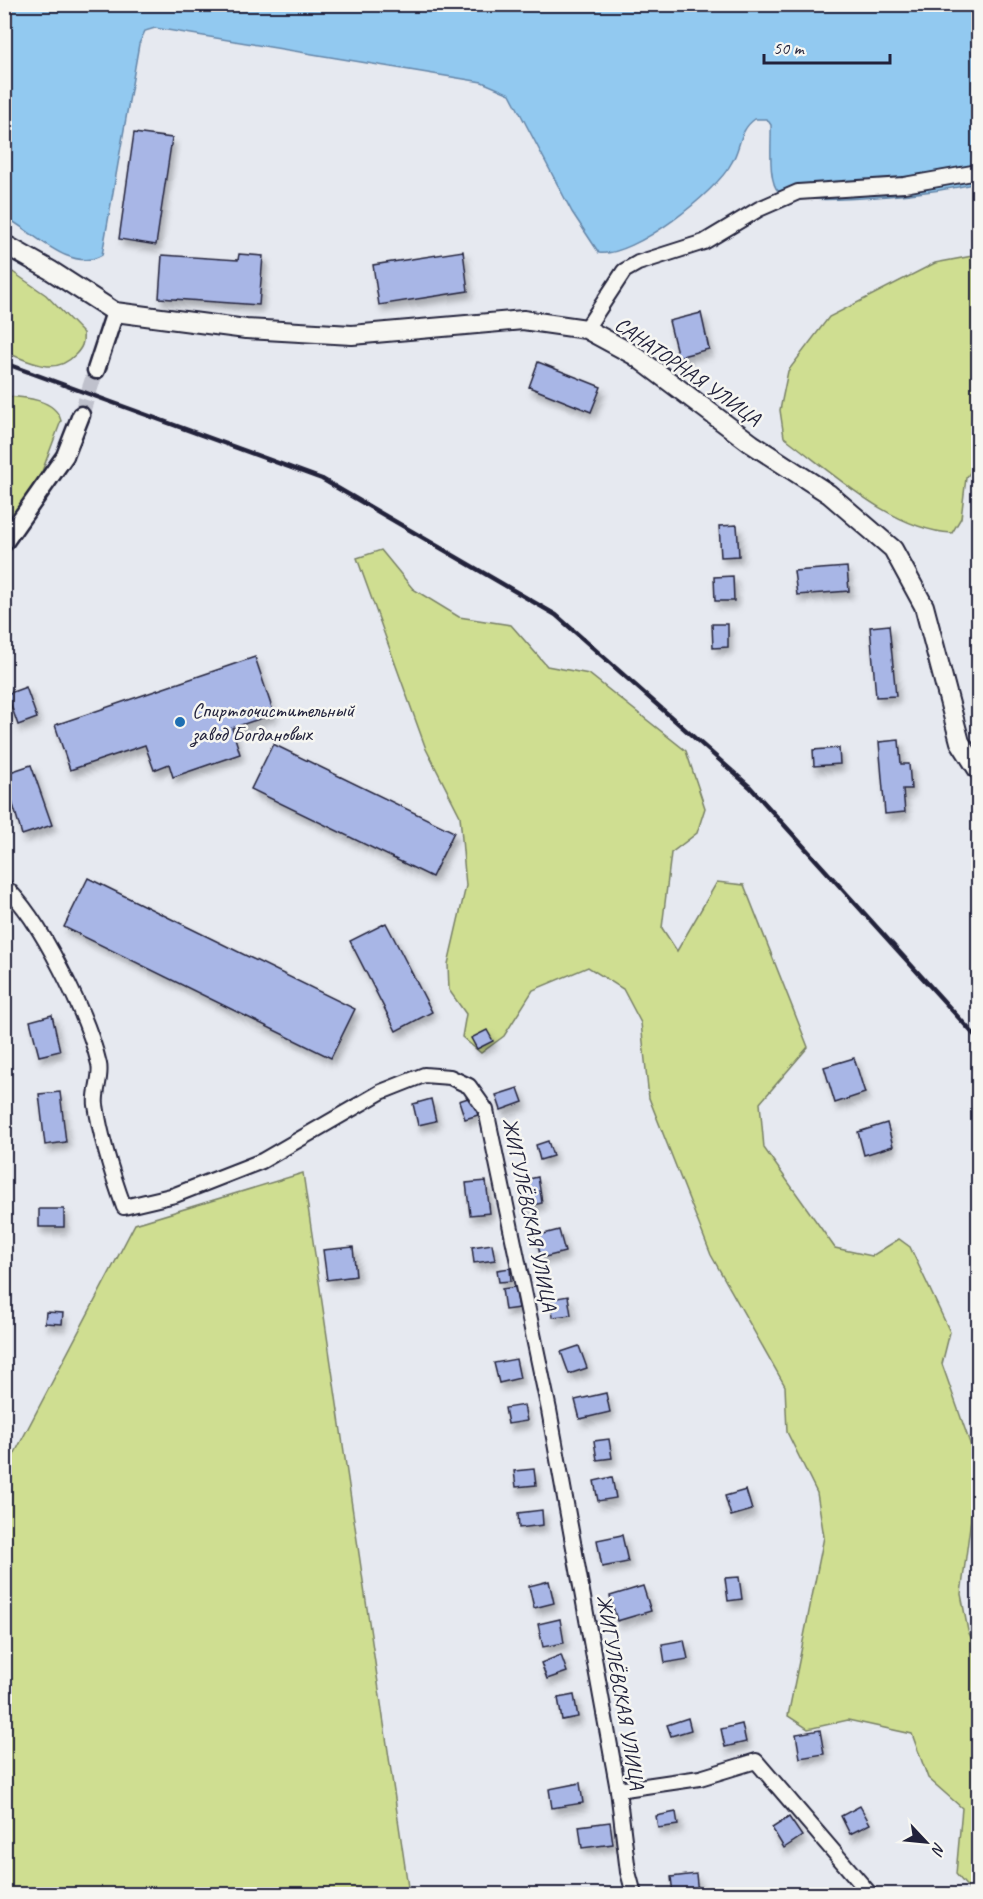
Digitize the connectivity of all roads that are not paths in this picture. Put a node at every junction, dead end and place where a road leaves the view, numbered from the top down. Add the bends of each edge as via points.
1 (978, 172) edge
2 (4, 244) edge
3 (115, 312) junction
4 (586, 329) junction
5 (96, 370) tunnel mouth
6 (81, 415) tunnel mouth
7 (4, 543) edge
8 (978, 770) edge
9 (4, 886) edge
10 (618, 1790) junction
11 (634, 1894) edge
12 (870, 1894) edge

1 - 4 street via 904,185 798,192 759,209 704,242 624,271
2 - 3 main road
3 - 4 main road, САНАТОРНАЯ УЛИЦА via 246,329 352,334 523,320
3 - 5 street
4 - 8 main road, САНАТОРНАЯ УЛИЦА via 634,355 752,444 829,494 893,549 924,606 960,742
6 - 7 street via 65,456
9 - 10 street, ЖИГУЛЁВСКАЯ УЛИЦА via 18,898 43,934 80,1012 100,1066 95,1103 124,1207 175,1195 262,1161 381,1092 424,1075 450,1077 469,1086 486,1110 547,1398
10 - 11 street, ЖИГУЛЁВСКАЯ УЛИЦА
10 - 12 street via 700,1778 756,1761

